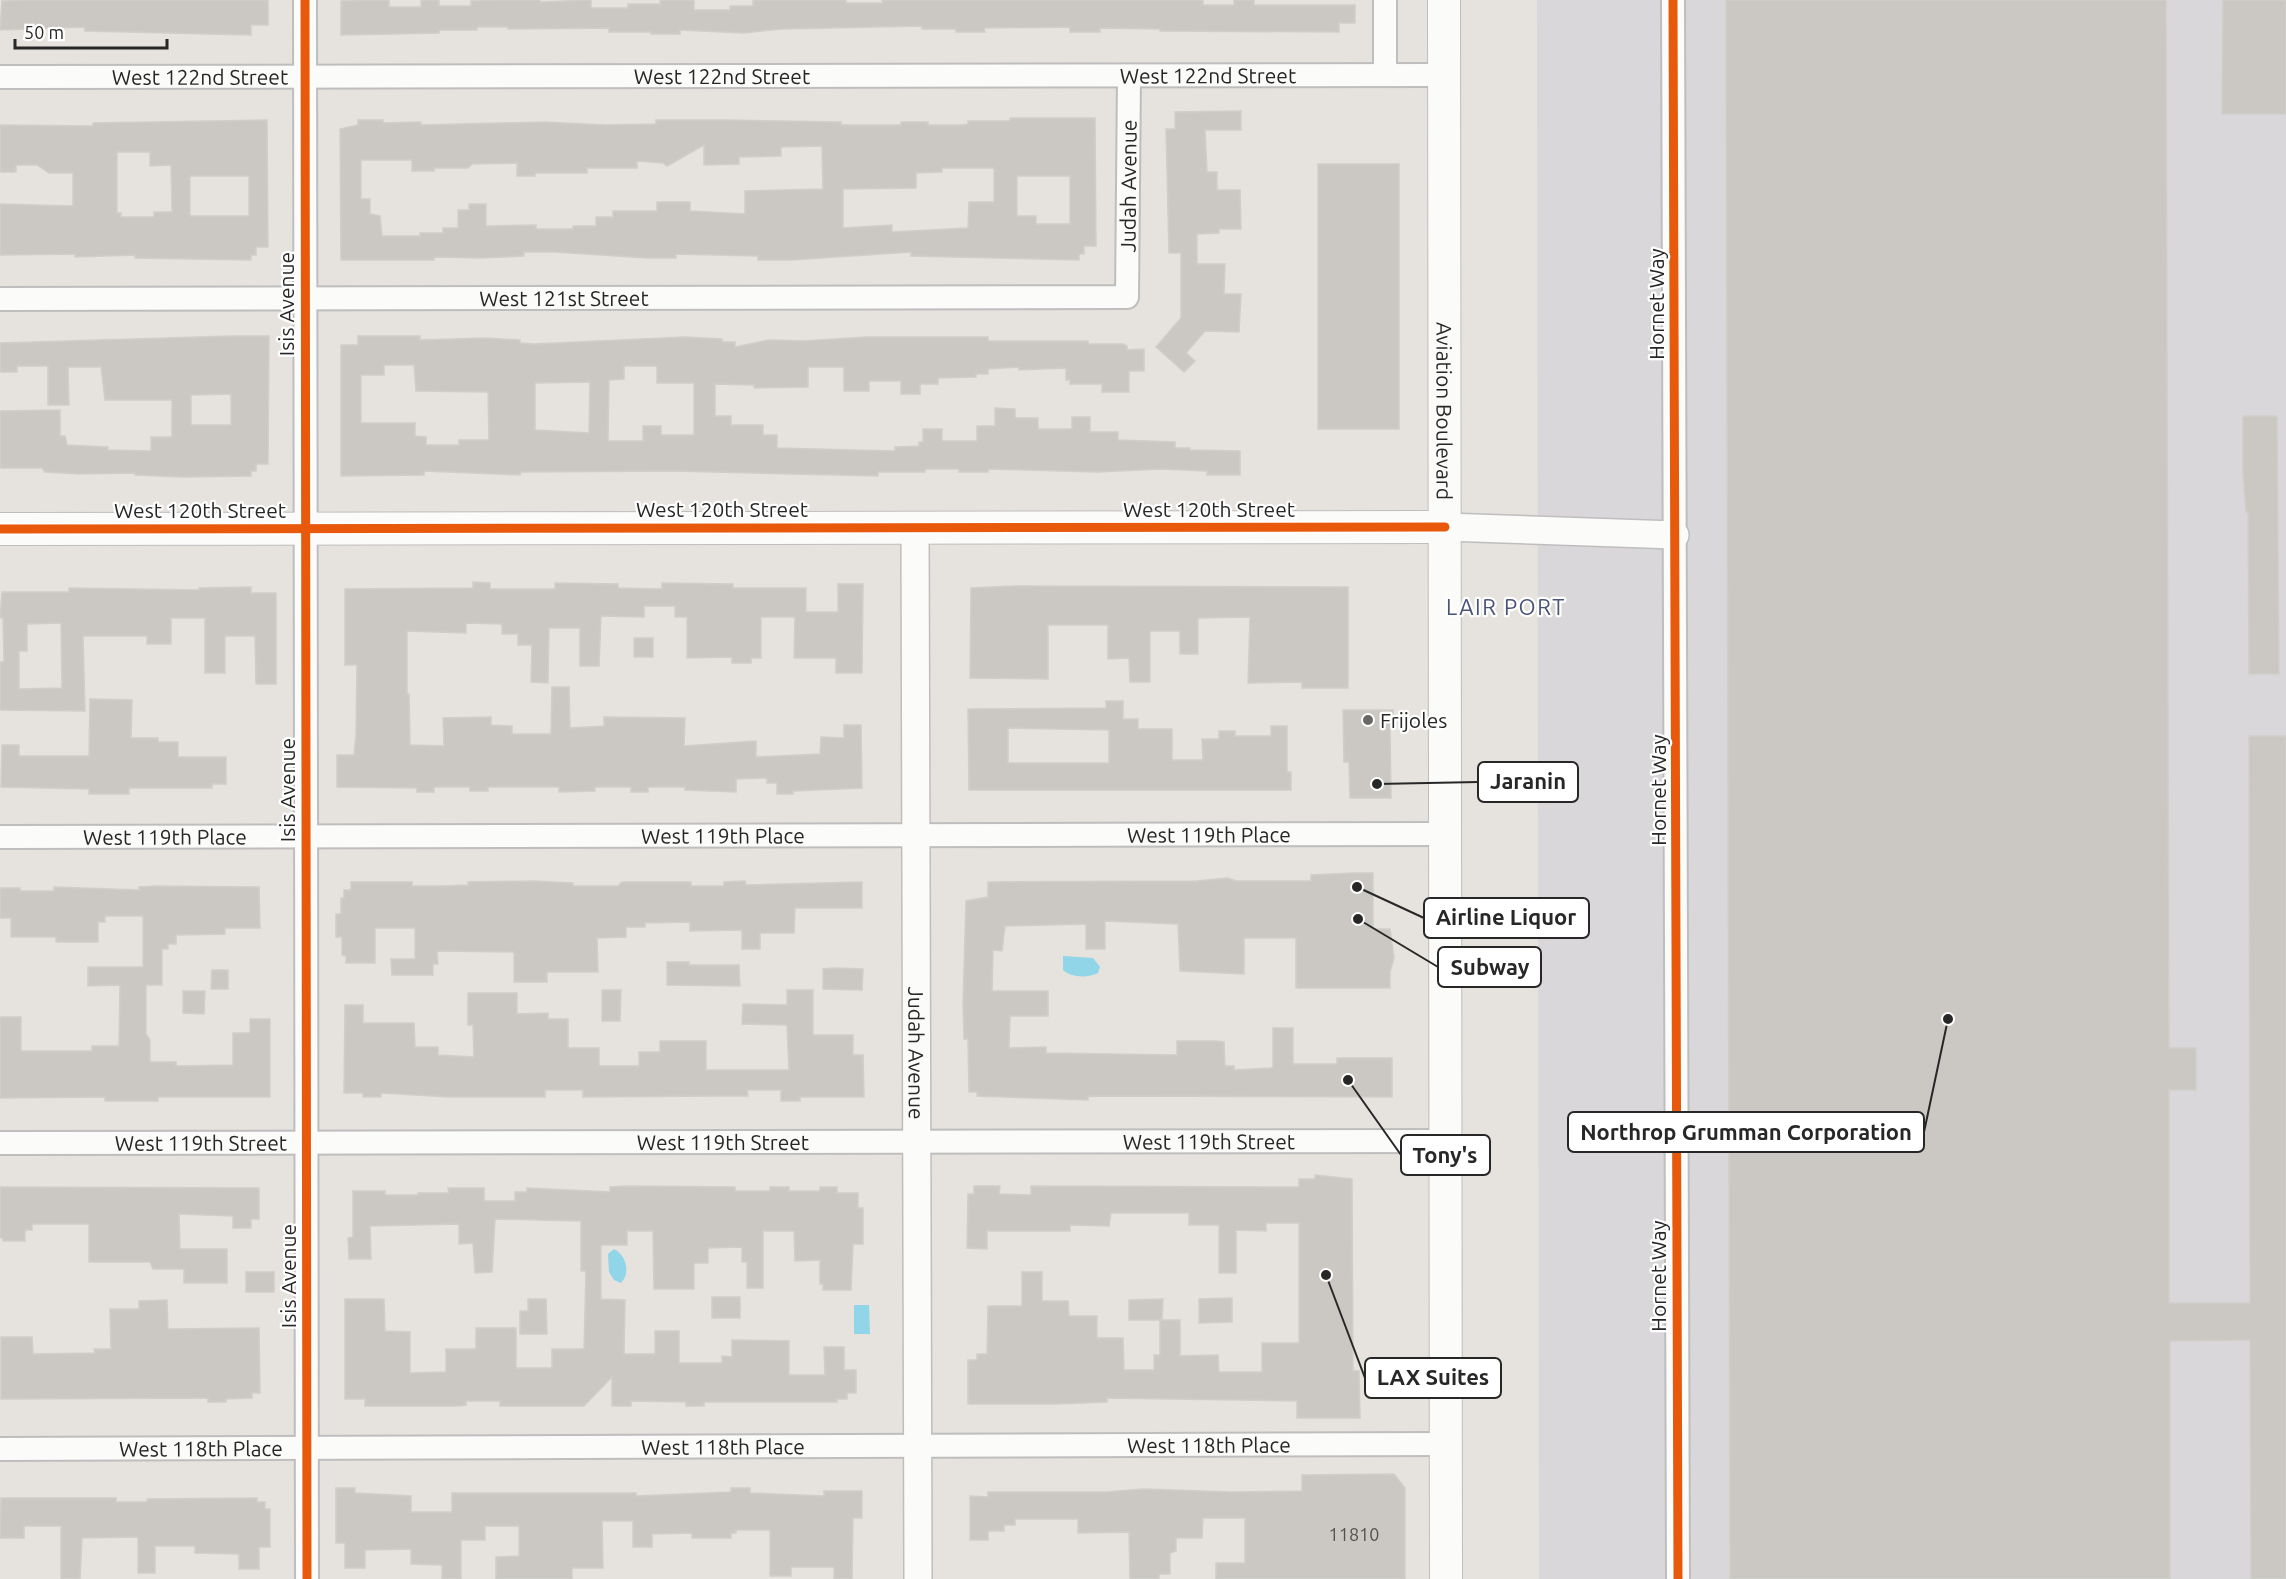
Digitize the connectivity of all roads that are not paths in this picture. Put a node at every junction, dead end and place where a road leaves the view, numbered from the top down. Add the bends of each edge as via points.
1 (305, 0) edge
2 (1385, 0) edge
3 (1444, 0) edge
4 (1673, 0) edge
5 (1385, 75) junction
6 (1444, 75) junction
7 (1129, 76) junction
8 (0, 77) edge
9 (304, 77) junction
10 (1127, 297) joint
11 (0, 299) edge
12 (303, 299) junction
13 (915, 527) junction
14 (1445, 527) junction
15 (304, 528) junction
16 (0, 529) edge
17 (1675, 535) junction
18 (916, 834) junction
19 (1446, 834) junction
20 (0, 837) edge
21 (306, 837) junction
22 (1446, 1141) junction
23 (305, 1142) junction
24 (917, 1142) junction
25 (0, 1143) edge
26 (1445, 1444) junction
27 (918, 1446) junction
28 (307, 1447) junction
29 (0, 1449) edge
30 (307, 1579) edge
31 (918, 1579) edge
32 (1446, 1579) edge
33 (1678, 1579) edge

1 - 9 street, Isis Avenue
2 - 5 street
3 - 6 main road, Aviation Boulevard
4 - 17 street, Hornet Way
5 - 6 street, West 122nd Street
5 - 7 street, West 122nd Street
6 - 14 main road, Aviation Boulevard
7 - 9 street, West 122nd Street
7 - 10 street, Judah Avenue
8 - 9 street, West 122nd Street
9 - 12 street, Isis Avenue
10 - 12 street, West 121st Street
11 - 12 street, West 121st Street
12 - 15 street, Isis Avenue
13 - 14 main road, West 120th Street
13 - 15 main road, West 120th Street
13 - 18 street, Judah Avenue
14 - 17 street, West 120th Street
14 - 19 main road, Aviation Boulevard
15 - 16 main road, West 120th Street
15 - 21 street, Isis Avenue
17 - 33 street, Hornet Way
18 - 19 street, West 119th Place
18 - 21 street, West 119th Place
18 - 24 street, Judah Avenue
19 - 22 main road, Aviation Boulevard
20 - 21 street, West 119th Place
21 - 23 street, Isis Avenue
22 - 24 street, West 119th Street
22 - 26 main road, Aviation Boulevard
23 - 24 street, West 119th Street
23 - 25 street, West 119th Street
23 - 28 street, Isis Avenue
24 - 27 street, Judah Avenue
26 - 27 street, West 118th Place
26 - 32 main road, Aviation Boulevard
27 - 28 street, West 118th Place
27 - 31 street, Judah Avenue
28 - 29 street, West 118th Place
28 - 30 street, Isis Avenue

